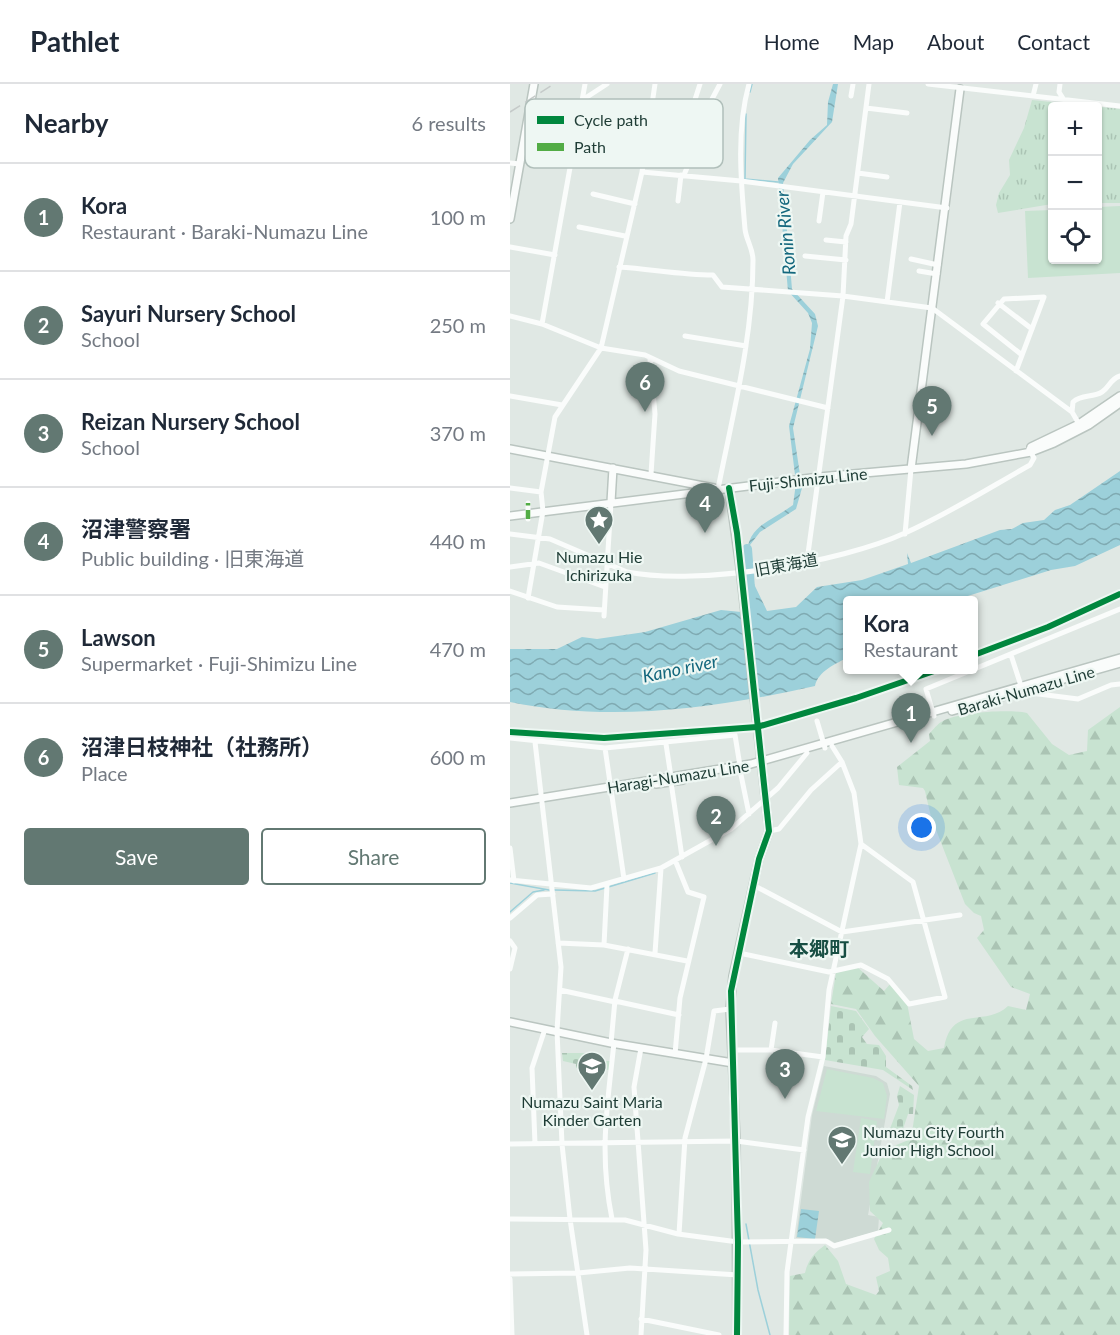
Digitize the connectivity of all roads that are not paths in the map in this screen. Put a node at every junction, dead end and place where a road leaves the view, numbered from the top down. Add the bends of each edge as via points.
1 (534, 84) edge
2 (585, 84) edge
3 (608, 84) edge
4 (656, 84) edge
5 (700, 84) edge
6 (720, 84) edge
7 (749, 84) edge
8 (853, 84) edge
9 (869, 84) edge
10 (928, 84) edge
11 (1010, 84) edge
12 (1036, 84) edge
13 (1060, 84) edge
14 (961, 86) edge
15 (1008, 93) junction
16 (851, 96) dead end
17 (1033, 96) junction
18 (531, 99) edge
19 (583, 99) edge
20 (585, 99) edge
21 (653, 99) edge
22 (695, 99) edge
23 (712, 99) edge
24 (1064, 100) junction
25 (1120, 106) edge
26 (866, 108) junction
27 (907, 113) dead end
28 (525, 133) edge
29 (524, 138) joint
30 (510, 163) edge
31 (520, 164) junction
32 (571, 168) edge
33 (642, 168) edge
34 (686, 168) edge
35 (642, 172) junction
36 (858, 173) junction
37 (683, 175) junction
38 (887, 177) dead end
39 (741, 181) junction
40 (823, 192) junction
41 (593, 194) dead end
42 (855, 196) junction
43 (678, 201) dead end
44 (900, 202) junction
45 (635, 204) junction
46 (946, 208) junction
47 (510, 219) edge
48 (819, 222) dead end
49 (579, 227) dead end
50 (625, 236) junction
51 (826, 240) dead end
52 (846, 242) junction
53 (510, 247) edge
54 (555, 255) junction
55 (806, 256) dead end
56 (846, 260) junction
57 (911, 260) dead end
58 (938, 265) junction
59 (619, 267) junction
60 (920, 271) dead end
61 (937, 274) junction
62 (751, 290) junction
63 (843, 297) junction
64 (886, 302) junction
65 (998, 303) junction
66 (932, 308) junction
67 (510, 316) edge
68 (543, 324) junction
69 (1032, 328) junction
70 (685, 336) dead end
71 (747, 346) junction
72 (601, 348) junction
73 (1022, 355) junction
74 (650, 359) junction
75 (1016, 371) junction
76 (1120, 376) edge
77 (741, 387) junction
78 (510, 396) edge
79 (1120, 396) edge
80 (1120, 403) edge
81 (562, 405) junction
82 (828, 408) junction
83 (1072, 412) junction
84 (1079, 424) junction
85 (510, 449) edge
86 (1030, 450) junction
87 (548, 455) junction
88 (613, 468) junction
89 (911, 469) junction
90 (651, 474) junction
91 (819, 477) junction
92 (510, 488) edge
93 (729, 488) junction
94 (718, 489) junction
95 (541, 492) junction
96 (611, 502) junction
97 (528, 503) dead end
98 (543, 511) junction
99 (510, 516) edge
100 (528, 519) dead end
101 (510, 534) edge
102 (905, 534) junction
103 (540, 536) junction
104 (807, 561) junction
105 (607, 562) junction
106 (535, 563) junction
107 (510, 567) edge
108 (605, 587) junction
109 (510, 591) edge
110 (528, 598) junction
111 (1120, 609) edge
112 (1011, 655) junction
113 (1120, 658) edge
114 (1120, 663) edge
115 (978, 668) edge
116 (964, 674) edge
117 (1120, 684) edge
118 (1022, 689) junction
119 (934, 713) junction
120 (817, 721) dead end
121 (510, 738) edge
122 (535, 742) junction
123 (666, 744) junction
124 (827, 746) junction
125 (605, 748) junction
126 (807, 753) junction
127 (842, 762) junction
128 (760, 764) junction
129 (740, 768) junction
130 (671, 780) junction
131 (610, 789) junction
132 (765, 798) junction
133 (542, 800) junction
134 (510, 805) edge
135 (749, 814) junction
136 (769, 831) junction
137 (861, 844) junction
138 (510, 848) edge
139 (682, 857) junction
140 (675, 860) junction
141 (661, 868) junction
142 (624, 879) junction
143 (512, 881) edge
144 (552, 885) junction
145 (607, 885) junction
146 (754, 886) junction
147 (553, 894) junction
148 (960, 915) dead end
149 (510, 918) edge
150 (924, 920) junction
151 (842, 932) junction
152 (510, 941) edge
153 (558, 943) junction
154 (604, 945) junction
155 (628, 949) junction
156 (655, 953) junction
157 (739, 953) junction
158 (687, 961) junction
159 (510, 969) edge
160 (834, 972) junction
161 (560, 990) junction
162 (615, 1002) junction
163 (730, 1009) junction
164 (679, 1015) junction
165 (510, 1022) edge
166 (775, 1023) dead end
167 (545, 1029) junction
168 (557, 1031) junction
169 (613, 1043) junction
170 (641, 1048) junction
171 (732, 1050) junction
172 (771, 1050) junction
173 (675, 1054) junction
174 (823, 1057) junction
175 (706, 1059) junction
176 (733, 1063) junction
177 (685, 1141) junction
178 (736, 1141) junction
179 (603, 1143) junction
180 (638, 1143) junction
181 (510, 1144) edge
182 (535, 1144) junction
183 (562, 1144) junction
184 (804, 1150) junction
185 (510, 1219) edge
186 (570, 1219) junction
187 (612, 1219) junction
188 (645, 1225) junction
189 (889, 1230) dead end
190 (679, 1234) junction
191 (738, 1242) junction
192 (791, 1242) junction
193 (645, 1270) junction
194 (578, 1274) junction
195 (738, 1275) junction
196 (510, 1276) edge
197 (641, 1319) junction
198 (512, 1335) edge
199 (587, 1335) edge
200 (641, 1335) edge
201 (719, 1335) edge
202 (737, 1335) edge
203 (786, 1335) edge

1 - 18 street
2 - 19 street
3 - 20 street
4 - 21 street
5 - 22 street
6 - 23 street
7 - 39 street via 742,110
8 - 16 street
9 - 26 street
10 - 14 street
11 - 15 street
12 - 17 street
13 - 24 street
14 - 15 street
14 - 46 street
15 - 17 street
17 - 24 street
24 - 25 street
26 - 27 street
26 - 36 street
28 - 29 street
29 - 31 street
30 - 31 street
31 - 47 street
32 - 54 street
33 - 35 street
34 - 37 street
35 - 37 street
35 - 45 street
36 - 38 street
36 - 42 street
37 - 39 street
37 - 43 street
39 - 40 street
39 - 62 street via 745,230 753,258
40 - 42 street
40 - 48 street
41 - 45 street
42 - 44 street
42 - 52 street
44 - 46 street
44 - 64 street
45 - 50 street
46 - 58 street
49 - 50 street
50 - 59 street
51 - 52 street
52 - 56 street
53 - 54 street
54 - 68 street
55 - 56 street
56 - 63 street
57 - 58 street
58 - 61 street
59 - 62 street via 712,274 722,287
59 - 72 street
60 - 61 street
61 - 66 street
62 - 63 street
62 - 71 street
63 - 64 street
63 - 82 street
64 - 66 street
65 - 69 street
65 - 69 street via 1011,297 1044,297
65 - 73 street via 983,324
66 - 75 street
66 - 89 street
67 - 68 street
68 - 72 street
69 - 73 street
70 - 71 street
71 - 77 street
72 - 74 street
72 - 81 street
73 - 75 street
74 - 77 street
74 - 90 street via 655,400
75 - 83 street
76 - 83 street via 1100,393 1078,397
77 - 82 street
77 - 94 street
78 - 81 street
79 - 84 street
80 - 86 street via 1089,425
81 - 87 street via 555,417
82 - 91 street
83 - 84 street
84 - 86 street
85 - 87 street
86 - 89 street, Fuji-Shimizu Line via 966,464
86 - 102 street, 旧東海道 via 1034,458 1030,465
87 - 88 street
87 - 95 street
88 - 90 street
88 - 96 street
89 - 91 street, Fuji-Shimizu Line
89 - 102 street
90 - 94 street
91 - 93 street, Fuji-Shimizu Line
91 - 104 street
92 - 95 street
93 - 94 street, Fuji-Shimizu Line
93 - 128 street, bridge
94 - 96 street, Fuji-Shimizu Line
95 - 98 street
96 - 98 street, Fuji-Shimizu Line
96 - 105 street
97 - 100 street, bridge
98 - 99 street, Fuji-Shimizu Line
98 - 103 street
101 - 103 street, 旧東海道
102 - 104 street, 旧東海道 via 859,550
103 - 105 street, 旧東海道
103 - 106 street
104 - 105 street, 旧東海道 via 681,578 627,572
105 - 108 street
106 - 107 street
106 - 108 street
106 - 110 street
108 - 110 street via 604,613
109 - 110 street
111 - 112 street
112 - 115 street
112 - 118 street
113 - 118 street
114 - 118 street, Baraki-Numazu Line
116 - 119 street via 926,689
117 - 118 street via 1078,699
118 - 119 street, Baraki-Numazu Line
119 - 124 street, Baraki-Numazu Line
120 - 124 street
121 - 122 street
122 - 125 street
122 - 133 street
123 - 125 street
123 - 129 street via 735,735
123 - 130 street
124 - 126 street, Baraki-Numazu Line
124 - 127 street
124 - 128 street, Haragi-Numazu Line
125 - 131 street
126 - 128 street, Baraki-Numazu Line
126 - 132 street
127 - 136 street via 811,790 779,829
127 - 137 street via 854,793
128 - 129 street, Haragi-Numazu Line
128 - 132 street
129 - 130 street
129 - 135 street
130 - 131 street
130 - 139 street
131 - 133 street
131 - 142 street
132 - 135 street
132 - 136 street
133 - 134 street
133 - 144 street
135 - 139 street
136 - 146 street
137 - 150 street via 913,882
137 - 151 street
138 - 143 street
139 - 140 street
140 - 141 street
140 - 158 street via 688,892 704,897
141 - 142 street
141 - 156 street
142 - 145 street
143 - 144 street
144 - 145 street
144 - 147 street
145 - 154 street
146 - 151 street
146 - 157 street
147 - 149 street via 537,895
147 - 153 street
148 - 150 street
150 - 151 street
150 - 160 street via 945,997 909,1004 888,979 867,968 858,965
151 - 160 street
152 - 159 street via 515,948
153 - 154 street
153 - 161 street
154 - 155 street
155 - 156 street
155 - 162 street
156 - 158 street
157 - 160 street
157 - 163 street
158 - 164 street
160 - 174 street
161 - 162 street
161 - 168 street
162 - 164 street
162 - 169 street
163 - 171 street
163 - 175 street via 714,1011
164 - 173 street
165 - 167 street
166 - 172 street
167 - 168 street
167 - 182 street via 532,1068
168 - 169 street
168 - 183 street
169 - 170 street
169 - 179 street
170 - 173 street
170 - 180 street via 634,1087
171 - 172 street
171 - 176 street
172 - 174 street
173 - 175 street
174 - 184 street
175 - 176 street
175 - 177 street
176 - 178 street
177 - 178 street
177 - 180 street
177 - 190 street
178 - 184 street
178 - 191 street
179 - 180 street
179 - 183 street
179 - 187 street
180 - 188 street
181 - 182 street
182 - 183 street
183 - 186 street
184 - 192 street
185 - 186 street
186 - 187 street
186 - 194 street
187 - 188 street
188 - 190 street
188 - 193 street
189 - 192 street via 834,1245 826,1241
190 - 191 street
191 - 192 street
191 - 195 street
192 - 203 street
193 - 194 street
193 - 195 street
193 - 197 street
194 - 196 street
194 - 199 street
195 - 202 street
196 - 198 street
197 - 200 street
197 - 201 street

